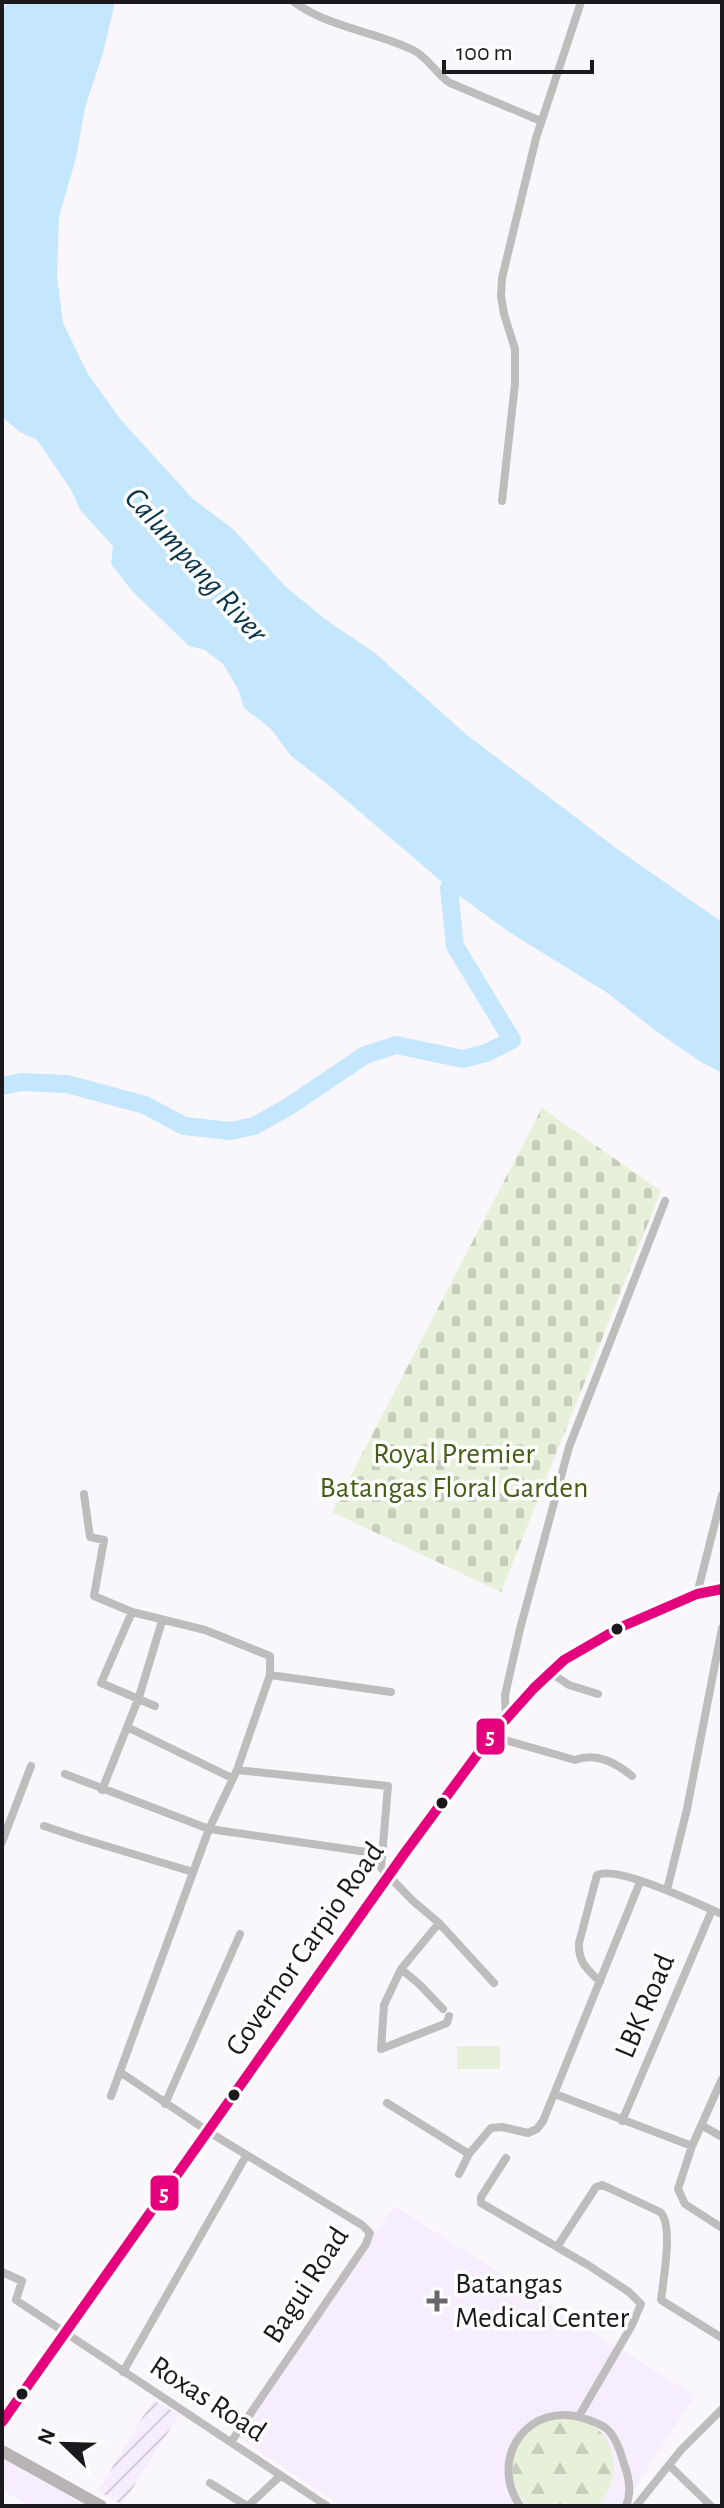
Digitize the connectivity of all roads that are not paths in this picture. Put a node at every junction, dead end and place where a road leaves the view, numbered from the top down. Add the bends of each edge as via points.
1 (294, 2) edge
2 (581, 2) edge
3 (541, 121) junction
4 (502, 501) dead end
5 (665, 1201) dead end
6 (84, 1494) dead end
7 (722, 1495) edge
8 (722, 1589) edge
9 (697, 1594) junction
10 (132, 1612) junction
11 (162, 1621) junction
12 (722, 1628) edge
13 (551, 1673) junction
14 (270, 1675) junction
15 (391, 1692) dead end
16 (598, 1694) dead end
17 (139, 1697) junction
18 (155, 1706) dead end
19 (506, 1718) junction
20 (127, 1727) junction
21 (491, 1736) junction
22 (31, 1766) dead end
23 (65, 1774) dead end
24 (234, 1774) junction
25 (632, 1776) dead end
26 (102, 1790) junction
27 (44, 1826) dead end
28 (209, 1829) junction
29 (2, 1842) edge
30 (381, 1854) junction
31 (193, 1872) junction
32 (389, 1876) junction
33 (640, 1882) junction
34 (667, 1890) junction
35 (712, 1910) junction
36 (722, 1914) edge
37 (439, 1923) junction
38 (240, 1934) dead end
39 (401, 1969) junction
40 (600, 1982) junction
41 (494, 1983) dead end
42 (120, 2072) junction
43 (722, 2079) edge
44 (555, 2094) junction
45 (111, 2096) dead end
46 (387, 2103) dead end
47 (165, 2104) junction
48 (622, 2121) junction
49 (703, 2126) junction
50 (209, 2132) junction
51 (722, 2137) edge
52 (692, 2146) junction
53 (469, 2154) junction
54 (246, 2156) junction
55 (506, 2158) dead end
56 (459, 2174) dead end
57 (722, 2228) edge
58 (557, 2247) junction
59 (2, 2272) edge
60 (661, 2300) junction
61 (641, 2304) junction
62 (64, 2332) junction
63 (722, 2338) edge
64 (123, 2372) junction
65 (722, 2409) edge
66 (579, 2416) junction
67 (2, 2422) edge
68 (231, 2442) junction
69 (2, 2451) edge
70 (669, 2465) junction
71 (280, 2476) junction
72 (210, 2483) dead end
73 (101, 2506) edge
74 (248, 2506) edge
75 (327, 2506) edge
76 (520, 2506) edge
77 (626, 2506) edge
78 (636, 2506) edge
79 (711, 2506) edge

1 - 3 street via 332,22 417,51 450,83
2 - 3 street
3 - 4 street via 502,278 515,374
5 - 19 street via 569,1447 520,1629 505,1695
6 - 10 street via 90,1537 104,1540 94,1596
7 - 9 street
8 - 9 main road, Governor Carpio Road
9 - 13 main road, Governor Carpio Road via 610,1633
10 - 11 street
10 - 17 street via 101,1683
11 - 14 street via 205,1630 270,1656
11 - 17 street
12 - 34 street
13 - 16 street
13 - 19 main road, Governor Carpio Road
14 - 15 street
14 - 24 street
17 - 18 street
17 - 20 street
19 - 21 main road, Governor Carpio Road
20 - 24 street
20 - 26 street
21 - 25 street via 575,1760 585,1756 615,1762
21 - 32 main road, Governor Carpio Road
22 - 29 street
23 - 26 street
24 - 28 street
24 - 30 street via 388,1786
26 - 28 street
27 - 31 street
28 - 30 street
28 - 31 street
30 - 32 street via 381,1868
31 - 42 street
32 - 37 street
32 - 50 main road, Governor Carpio Road
33 - 34 street
33 - 40 street
33 - 40 street via 602,1873 594,1882 578,1954
34 - 35 street
35 - 36 street
35 - 48 street, LBK Road
37 - 39 street
37 - 41 street
38 - 47 street
39 - 39 street via 384,2005 381,2049 447,2023 446,2013
40 - 44 street
42 - 45 street
42 - 47 street, Bagui Road
43 - 49 street
44 - 48 street
44 - 53 street via 537,2129 528,2133 491,2128
46 - 53 street
47 - 50 street, Bagui Road
48 - 52 street
49 - 51 street
49 - 52 street
50 - 54 street, Bagui Road
50 - 62 main road, Governor Carpio Road
52 - 57 street via 679,2182 681,2198
53 - 56 street
54 - 64 street
54 - 68 street, Bagui Road via 370,2233
55 - 58 street via 480,2201
58 - 60 street via 596,2187 602,2185 660,2212 667,2229
58 - 61 street
59 - 62 street, Roxas Road via 22,2281 16,2300
60 - 61 street
60 - 63 street
61 - 66 street
62 - 64 street, Roxas Road
62 - 67 main road, Governor Carpio Road
64 - 68 street, Roxas Road
65 - 70 street
66 - 76 street via 541,2419 516,2441 507,2473
66 - 77 street via 609,2431 626,2470
68 - 71 street, Roxas Road
69 - 73 main road
70 - 78 street
70 - 79 street
71 - 74 street
71 - 75 street, Roxas Road
72 - 74 street

